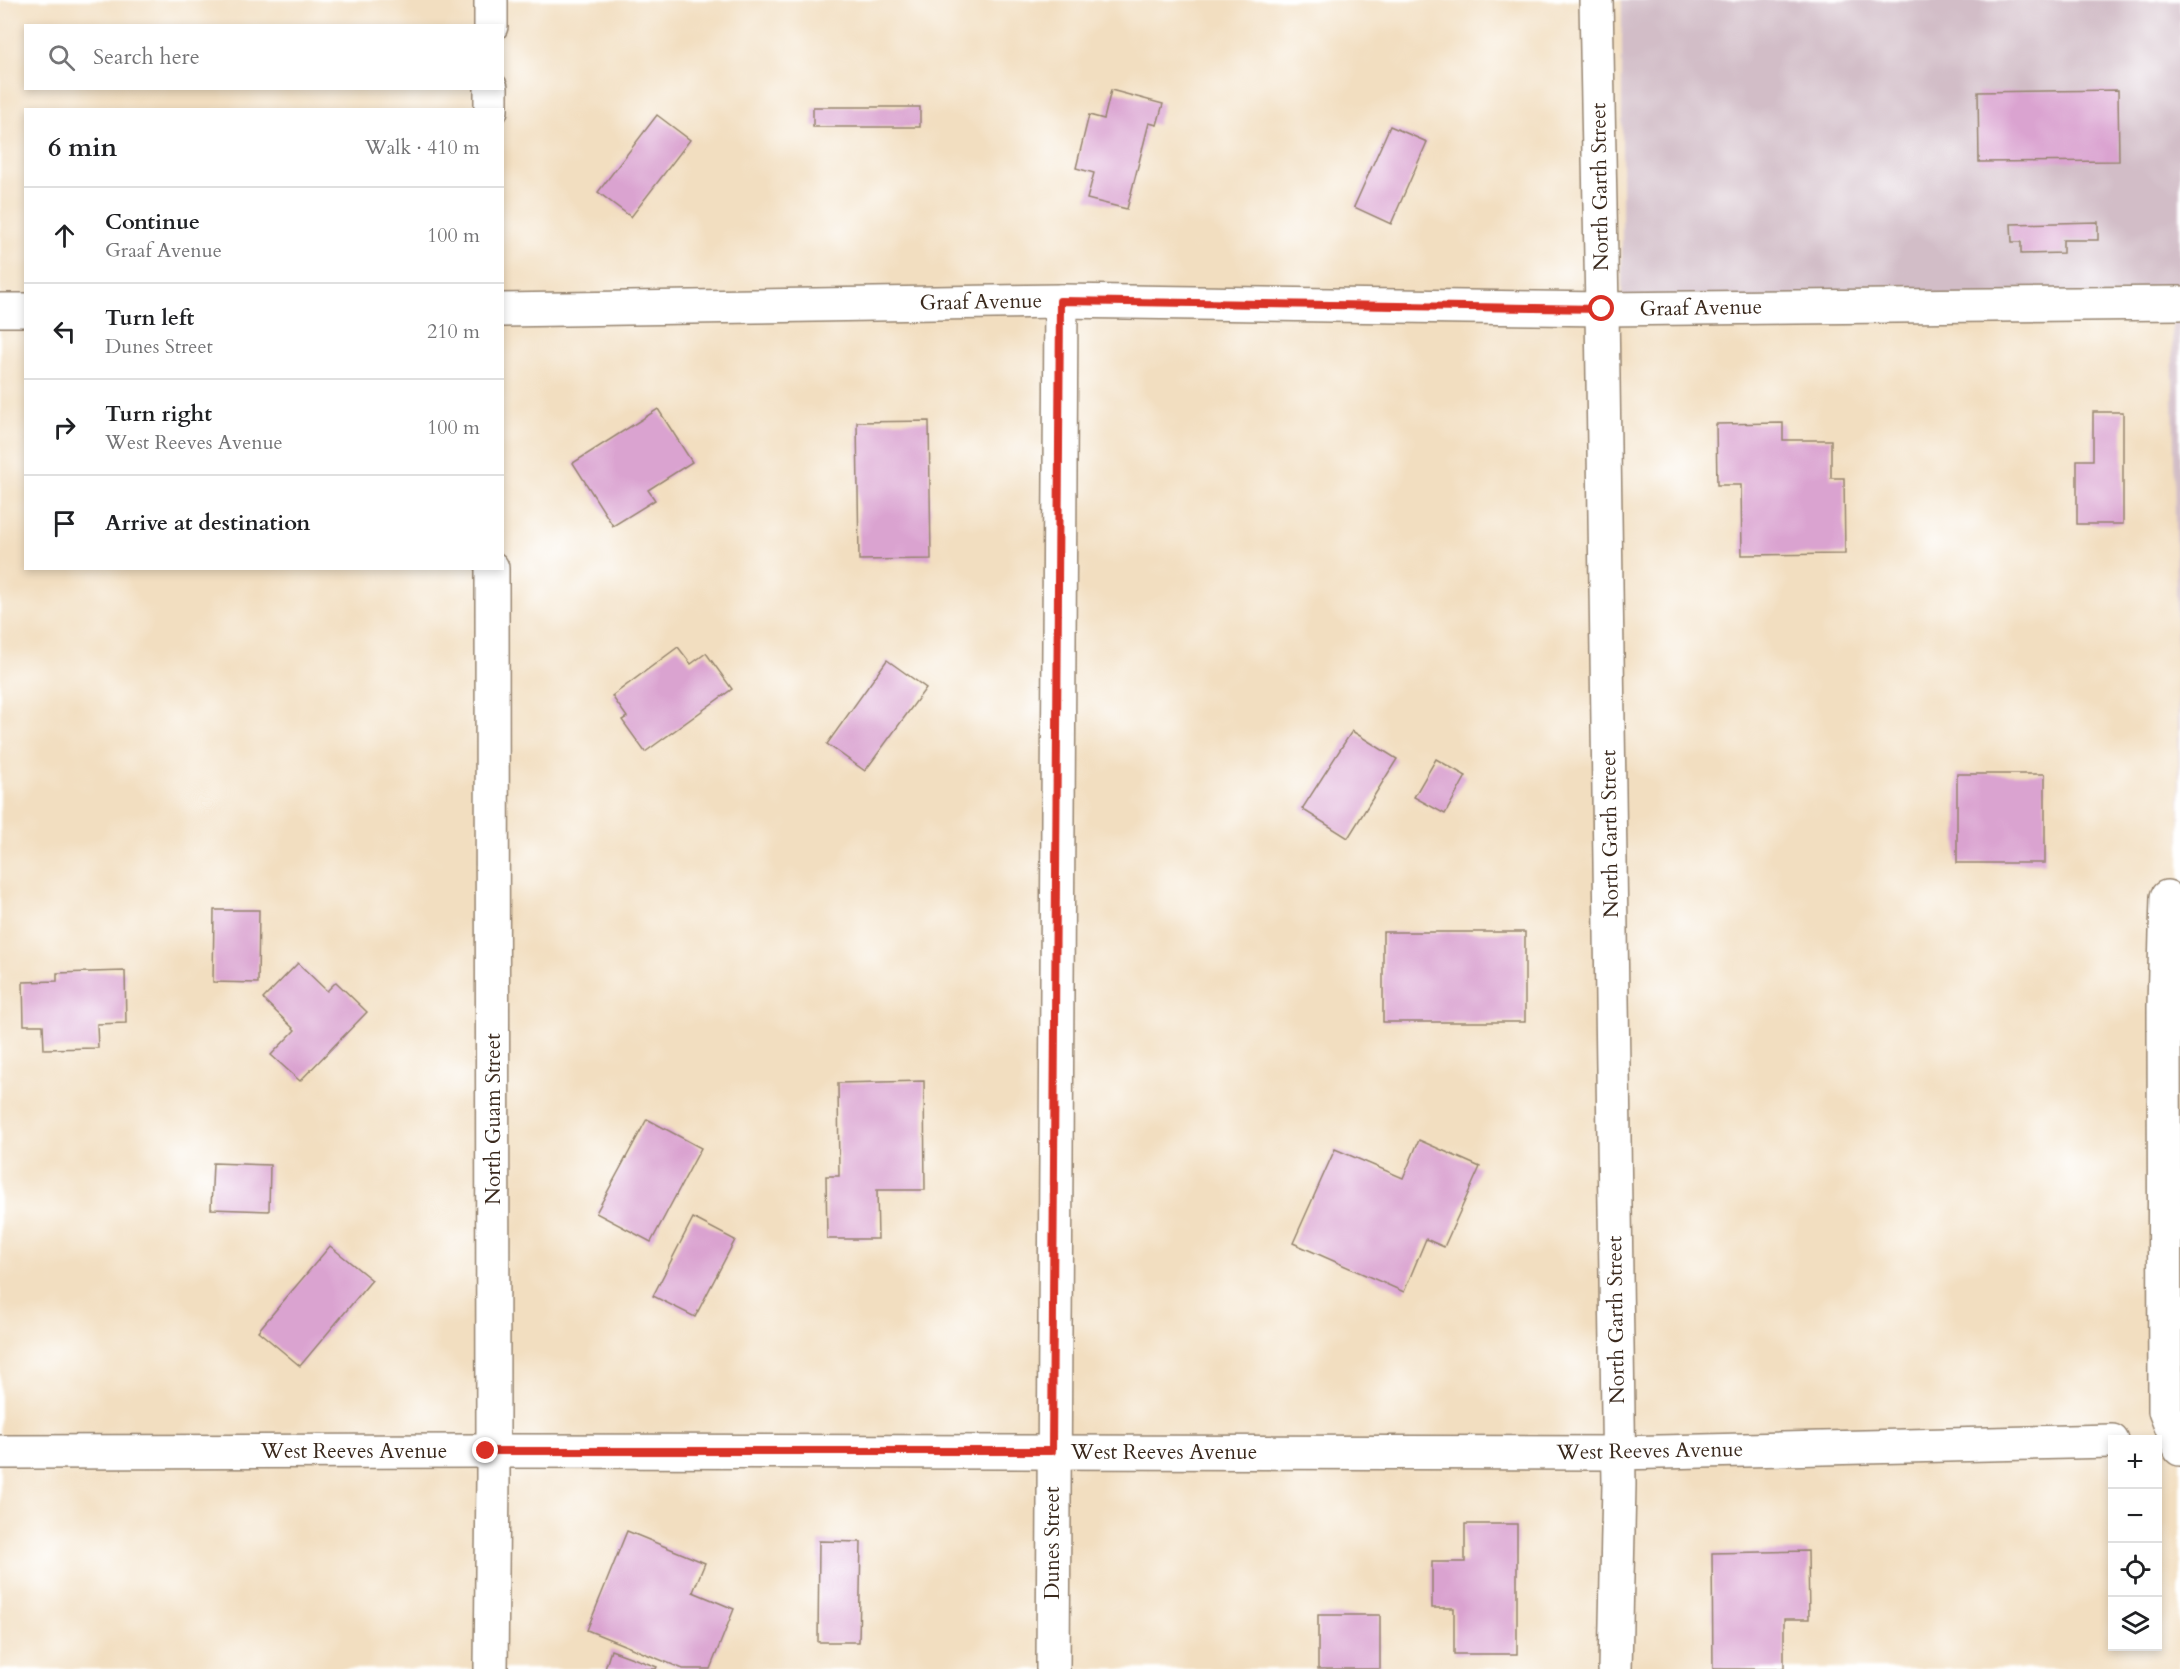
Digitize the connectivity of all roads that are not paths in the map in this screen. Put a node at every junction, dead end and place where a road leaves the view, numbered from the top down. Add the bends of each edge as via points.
1 (491, 0) edge
2 (1596, 0) edge
3 (491, 24) edge
4 (491, 90) edge
5 (491, 108) edge
6 (1060, 301) junction
7 (2180, 303) edge
8 (1602, 309) junction
9 (0, 310) edge
10 (24, 310) edge
11 (504, 310) edge
12 (492, 570) edge
13 (2167, 897) dead end
14 (2108, 1441) edge
15 (2172, 1442) edge
16 (493, 1451) junction
17 (1052, 1451) junction
18 (0, 1452) edge
19 (1618, 1453) junction
20 (491, 1669) edge
21 (1053, 1669) edge
22 (1615, 1669) edge

1 - 3 street
2 - 8 street, North Garth Street
4 - 5 street
6 - 8 street, Graaf Avenue
6 - 11 street, Graaf Avenue
6 - 17 street, Dunes Street
7 - 8 street, Graaf Avenue
8 - 19 street, North Garth Street
9 - 10 street
12 - 16 street, North Guam Street
13 - 15 street via 2165,1411
14 - 19 street, West Reeves Avenue
16 - 17 street, West Reeves Avenue
16 - 18 street, West Reeves Avenue
16 - 20 street, North Guam Street
17 - 19 street, West Reeves Avenue
17 - 21 street, Dunes Street
19 - 22 street, North Garth Street

